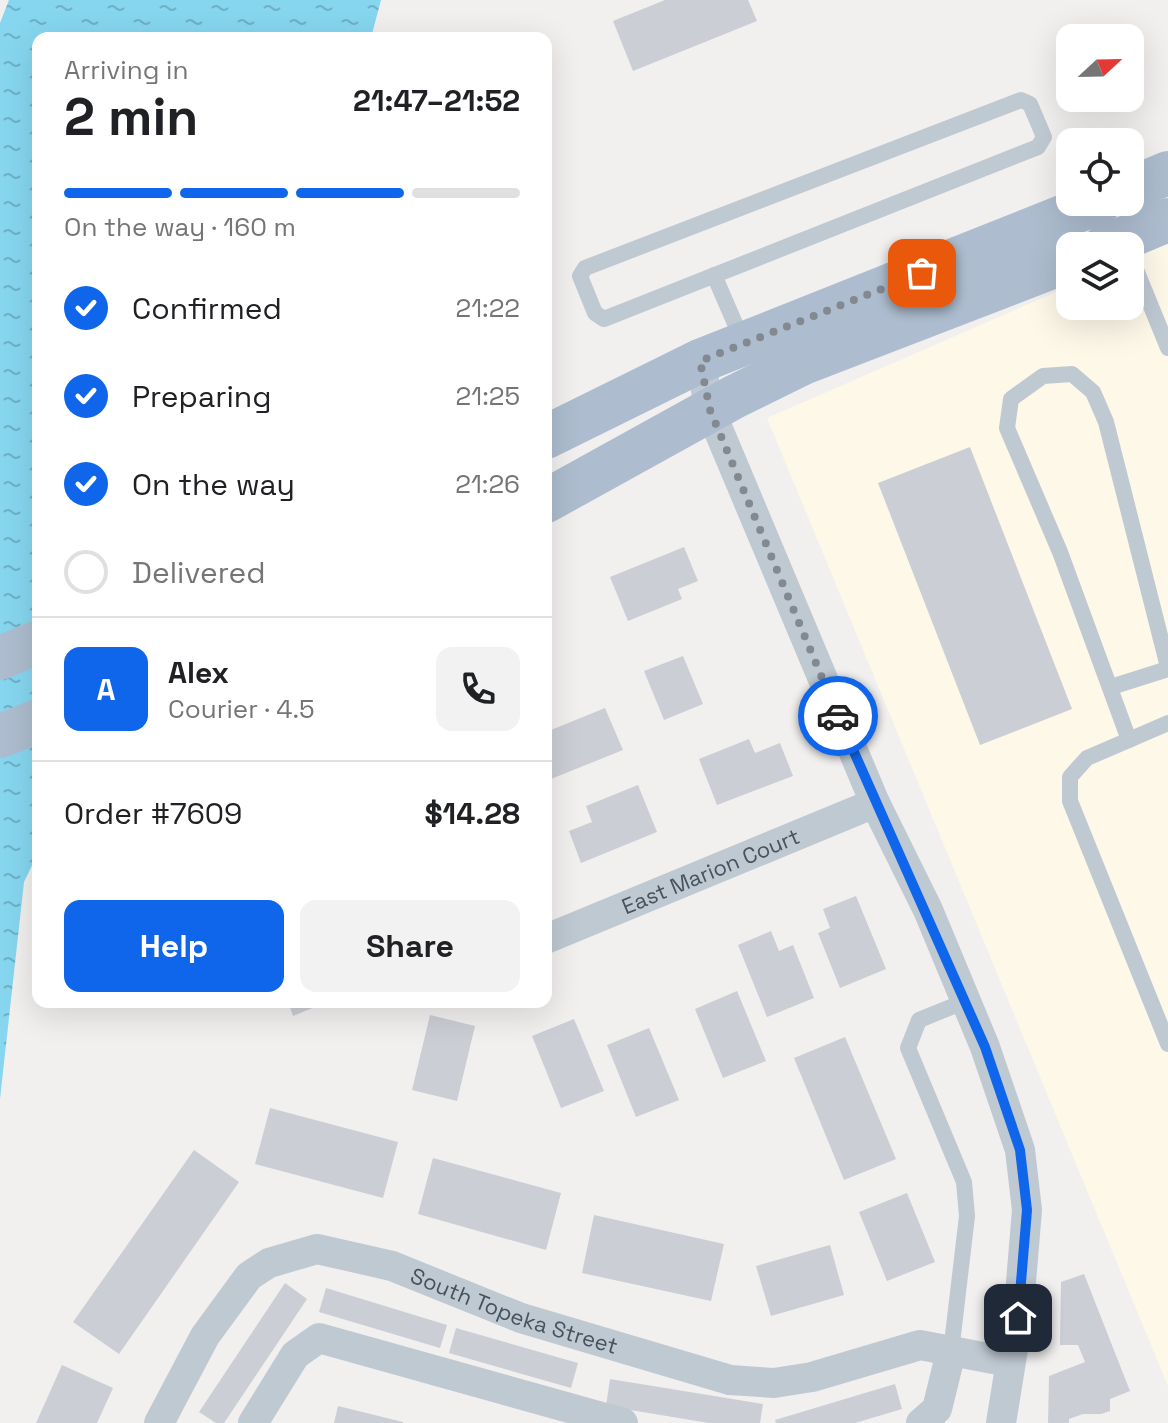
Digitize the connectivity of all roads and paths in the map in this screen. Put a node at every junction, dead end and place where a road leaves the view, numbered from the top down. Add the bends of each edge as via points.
1 (1168, 173) edge
2 (1168, 220) edge
3 (1117, 225) edge
4 (1056, 265) edge
5 (714, 275) junction
6 (1168, 348) edge
7 (700, 361) junction
8 (752, 364) junction
9 (710, 410) junction
10 (552, 434) edge
11 (552, 498) edge
12 (32, 645) edge
13 (0, 658) edge
14 (1168, 668) edge
15 (1111, 687) junction
16 (32, 723) edge
17 (1168, 723) edge
18 (0, 736) edge
19 (1129, 740) junction
20 (875, 803) junction
21 (552, 937) edge
22 (966, 1001) junction
23 (1168, 1044) edge
24 (951, 1352) junction
25 (1009, 1362) junction
26 (159, 1423) edge
27 (253, 1423) edge
28 (623, 1423) edge
29 (921, 1423) edge
30 (1001, 1423) edge

1 - 3 main road
2 - 3 main road
3 - 6 lane
3 - 8 main road
4 - 8 main road via 803,363
5 - 5 lane via 1038,147 1044,137 1030,104 1021,100 585,268 580,276 595,313 604,319
5 - 8 lane
7 - 8 main road
7 - 9 street
7 - 10 main road
8 - 9 main road
9 - 11 main road
9 - 20 street
12 - 13 main road
14 - 15 lane
14 - 15 lane via 1106,422 1093,392 1072,374 1043,376 1011,399 1007,428
15 - 19 lane
16 - 18 main road
17 - 19 lane
19 - 23 lane via 1087,758 1070,777 1070,801
20 - 21 street, East Marion Court
20 - 22 street
22 - 24 lane via 919,1020 908,1048 964,1182 967,1216
22 - 25 street via 1025,1175 1020,1303
24 - 25 street, South Topeka Street
24 - 26 street, South Topeka Street via 920,1345 812,1377 774,1383 730,1380 521,1318 392,1266 317,1249 269,1263 249,1276 205,1336
24 - 29 street via 937,1409
25 - 30 street
27 - 28 street via 295,1355 319,1338

